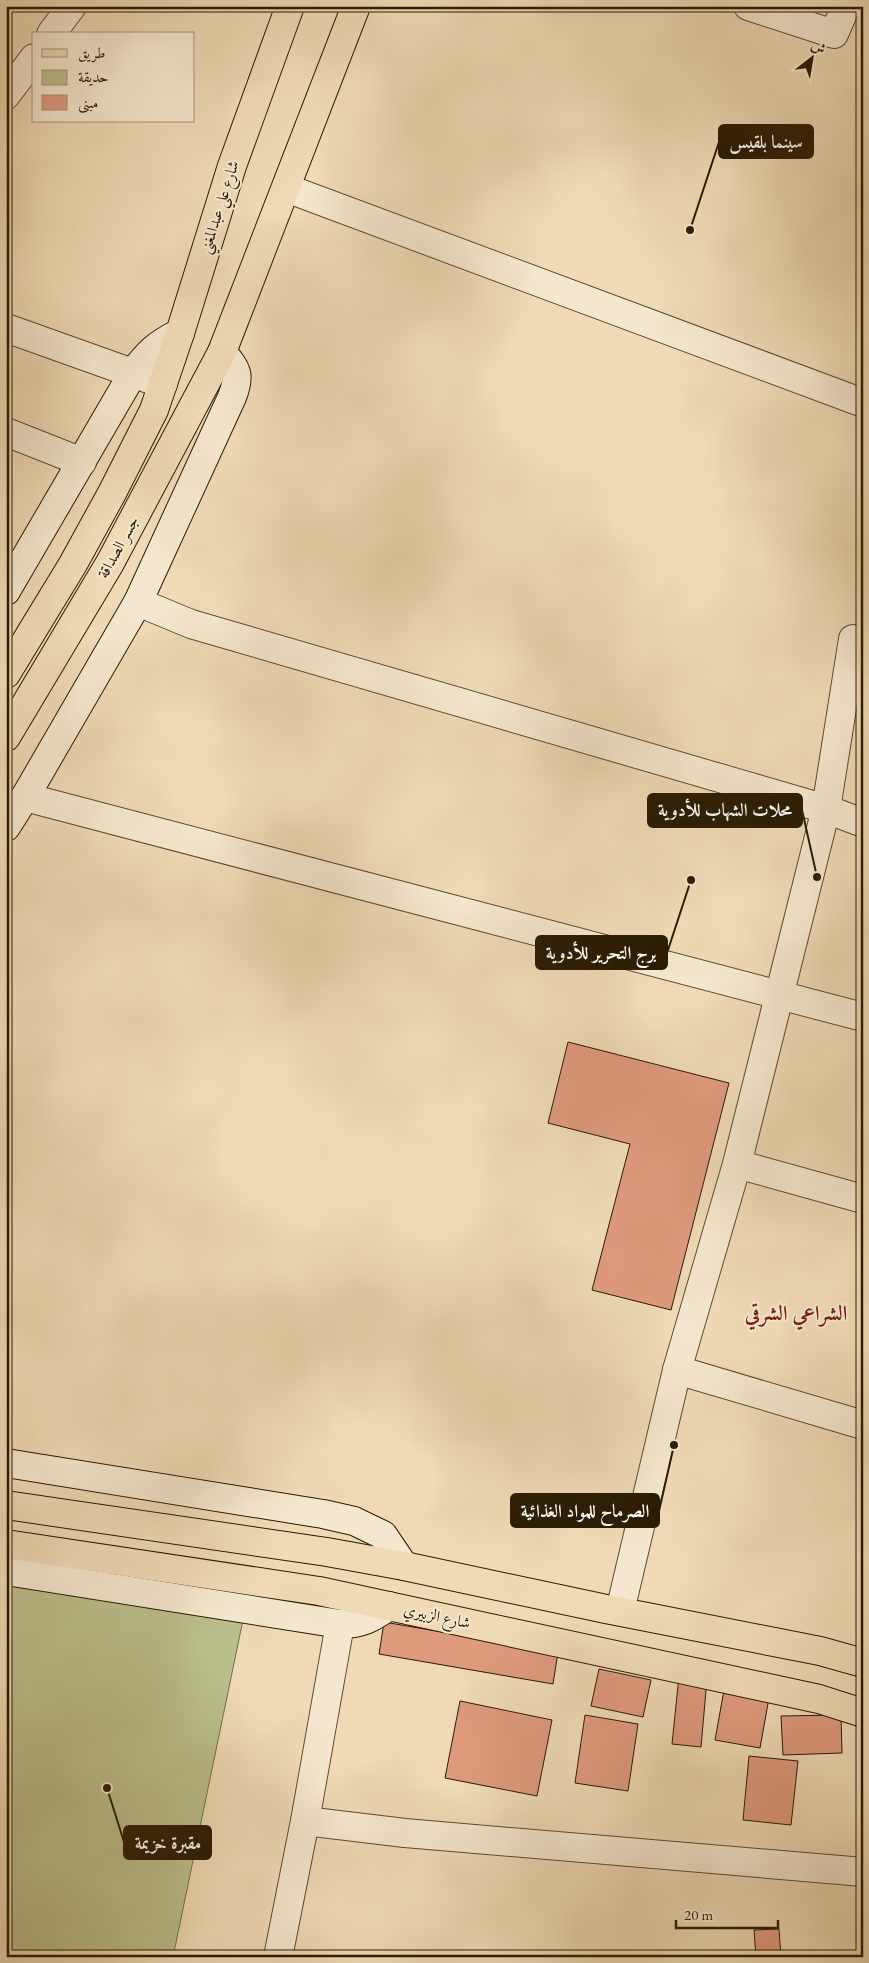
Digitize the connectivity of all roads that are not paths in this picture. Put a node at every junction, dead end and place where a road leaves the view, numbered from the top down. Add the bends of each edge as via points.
1 (72, 6) edge
2 (290, 6) edge
3 (356, 6) edge
4 (748, 6) edge
5 (846, 6) edge
6 (52, 32) edge
7 (32, 61) edge
8 (6, 95) edge
9 (286, 188) junction
10 (6, 328) edge
11 (180, 333) junction
12 (222, 352) junction
13 (133, 374) junction
14 (163, 384) junction
15 (863, 403) edge
16 (154, 410) joint
17 (6, 432) edge
18 (82, 462) junction
19 (6, 591) edge
20 (138, 602) junction
21 (853, 639) dead end
22 (6, 674) edge
23 (6, 738) edge
24 (25, 797) junction
25 (826, 809) junction
26 (863, 823) edge
27 (6, 827) edge
28 (781, 995) junction
29 (863, 1017) edge
30 (737, 1164) junction
31 (863, 1199) edge
32 (677, 1370) junction
33 (863, 1425) edge
34 (6, 1463) edge
35 (6, 1505) edge
36 (6, 1544) edge
37 (404, 1566) junction
38 (6, 1571) edge
39 (390, 1606) junction
40 (620, 1611) junction
41 (340, 1624) junction
42 (863, 1662) edge
43 (863, 1713) edge
44 (305, 1820) junction
45 (863, 1872) edge
46 (278, 1957) edge

1 - 6 street
2 - 11 main road, شارع علي عبدالمغني via 232,166
3 - 9 main road, جسر الصداقة
4 - 5 street via 834,34
7 - 8 street
9 - 12 main road, جسر الصداقة
9 - 15 street
10 - 13 street
11 - 13 street via 160,342
11 - 14 main road, شارع علي عبدالمغني
12 - 20 street via 234,367 238,382
12 - 23 main road, جسر الصداقة via 110,563
13 - 14 street
13 - 18 street
14 - 16 main road, شارع علي عبدالمغني
16 - 22 main road, جسر الصداقة via 73,564
17 - 18 street
18 - 19 street
20 - 24 street
20 - 25 street via 191,624
21 - 25 street
24 - 27 street
24 - 28 street
25 - 26 street
25 - 28 street
28 - 29 street
28 - 30 street
30 - 31 street
30 - 32 street
32 - 33 street
32 - 40 street
34 - 37 street via 354,1521 383,1535
35 - 37 main road
36 - 39 main road, شارع الزبيري via 319,1591
37 - 40 main road
38 - 41 street
39 - 41 street via 355,1624
39 - 43 main road, شارع الزبيري via 819,1699
40 - 42 main road
41 - 44 street
44 - 45 street via 406,1833
44 - 46 street

